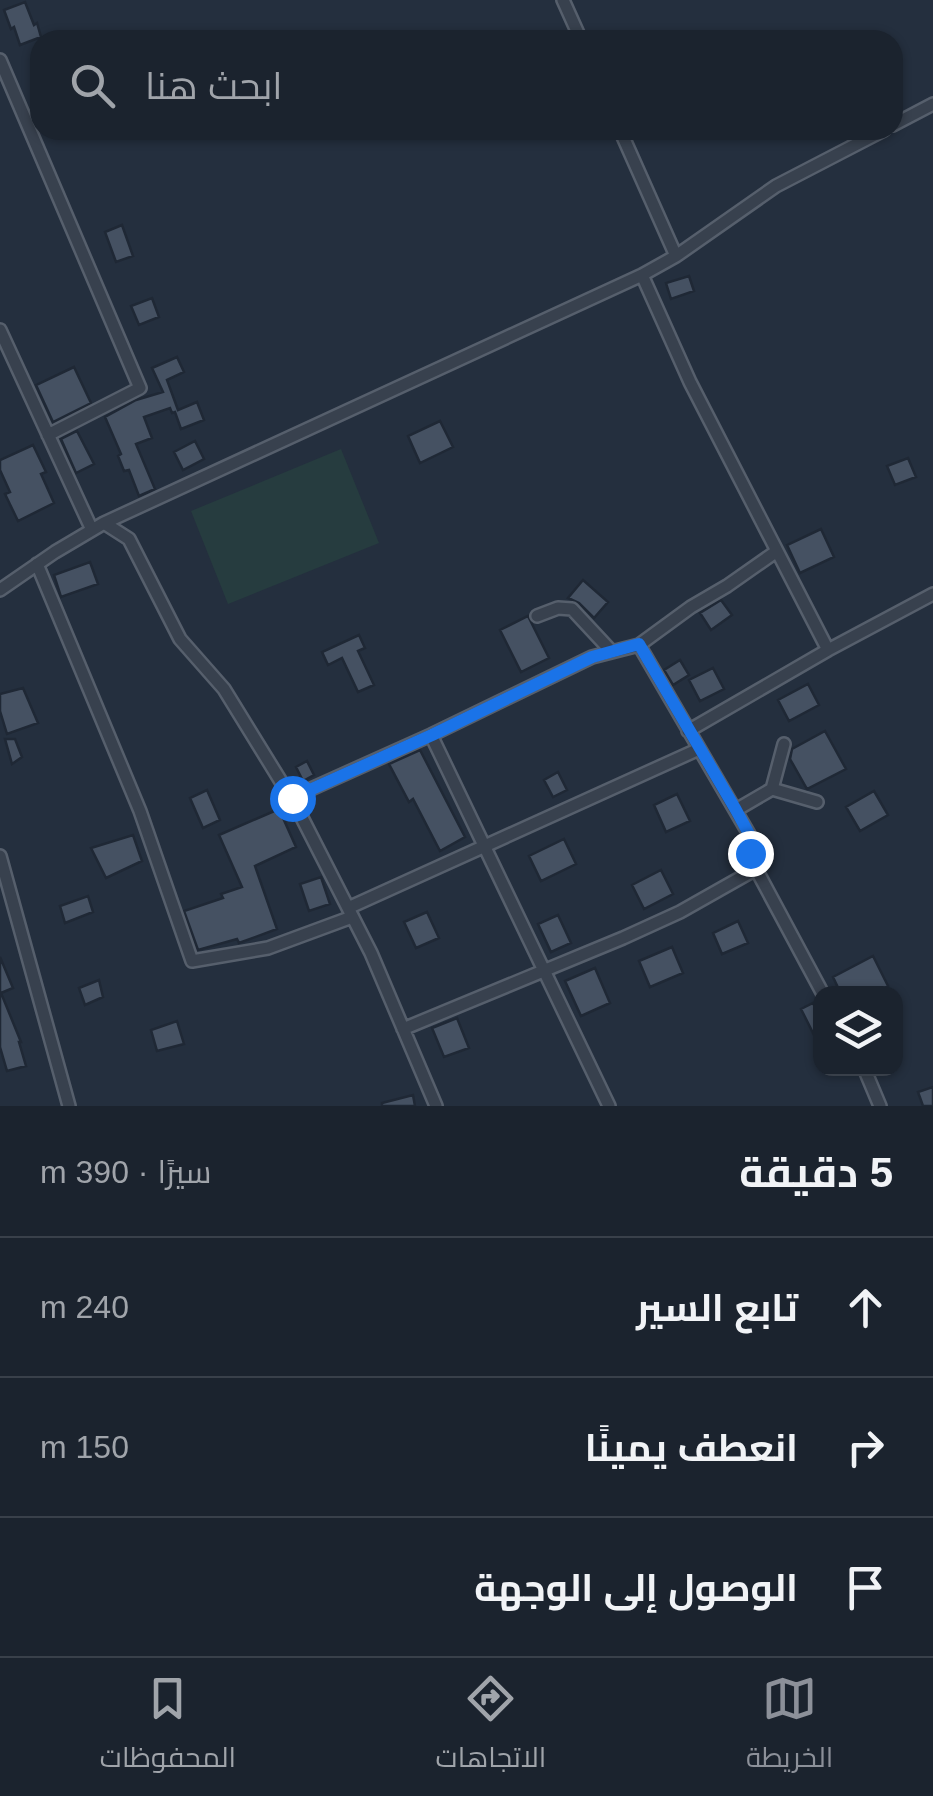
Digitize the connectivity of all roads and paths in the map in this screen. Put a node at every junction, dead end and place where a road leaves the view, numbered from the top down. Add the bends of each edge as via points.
1 (563, 0) edge
2 (576, 30) edge
3 (0, 60) edge
4 (933, 104) edge
5 (903, 120) edge
6 (30, 130) edge
7 (34, 140) edge
8 (624, 140) edge
9 (865, 140) edge
10 (676, 256) junction
11 (642, 274) junction
12 (0, 330) edge
13 (48, 434) junction
14 (104, 523) junction
15 (92, 530) junction
16 (777, 551) junction
17 (38, 564) junction
18 (0, 590) edge
19 (933, 594) edge
20 (536, 616) dead end
21 (639, 644) junction
22 (828, 650) junction
23 (612, 652) junction
24 (688, 730) junction
25 (432, 735) junction
26 (784, 744) dead end
27 (699, 749) junction
28 (772, 789) junction
29 (292, 798) junction
30 (817, 802) dead end
31 (736, 810) junction
32 (485, 846) junction
33 (0, 856) edge
34 (756, 869) junction
35 (350, 912) junction
36 (544, 969) junction
37 (819, 986) edge
38 (403, 1029) junction
39 (867, 1076) edge
40 (70, 1106) edge
41 (436, 1106) edge
42 (609, 1106) edge
43 (880, 1106) edge

1 - 2 street
3 - 6 street
4 - 5 street
7 - 13 street via 140,388
8 - 10 street
9 - 10 street via 776,186
10 - 11 street
11 - 14 street
11 - 16 street
12 - 13 street
13 - 15 street
14 - 15 street
14 - 29 street via 129,539 180,640 224,689
15 - 17 street
16 - 21 street
16 - 22 street
17 - 18 street
17 - 35 street via 128,781 192,961 268,948
19 - 22 street
20 - 23 street via 572,609
21 - 23 street
21 - 24 street
22 - 24 street
23 - 25 street
24 - 27 street
25 - 29 street
25 - 32 street
26 - 28 street
27 - 31 street
27 - 32 street
28 - 30 street
28 - 31 street
29 - 35 street
31 - 34 street
32 - 35 street
32 - 36 street
33 - 40 street
34 - 36 street via 680,912
34 - 37 street
35 - 38 street
36 - 38 street
36 - 42 street
38 - 41 street
39 - 43 street

